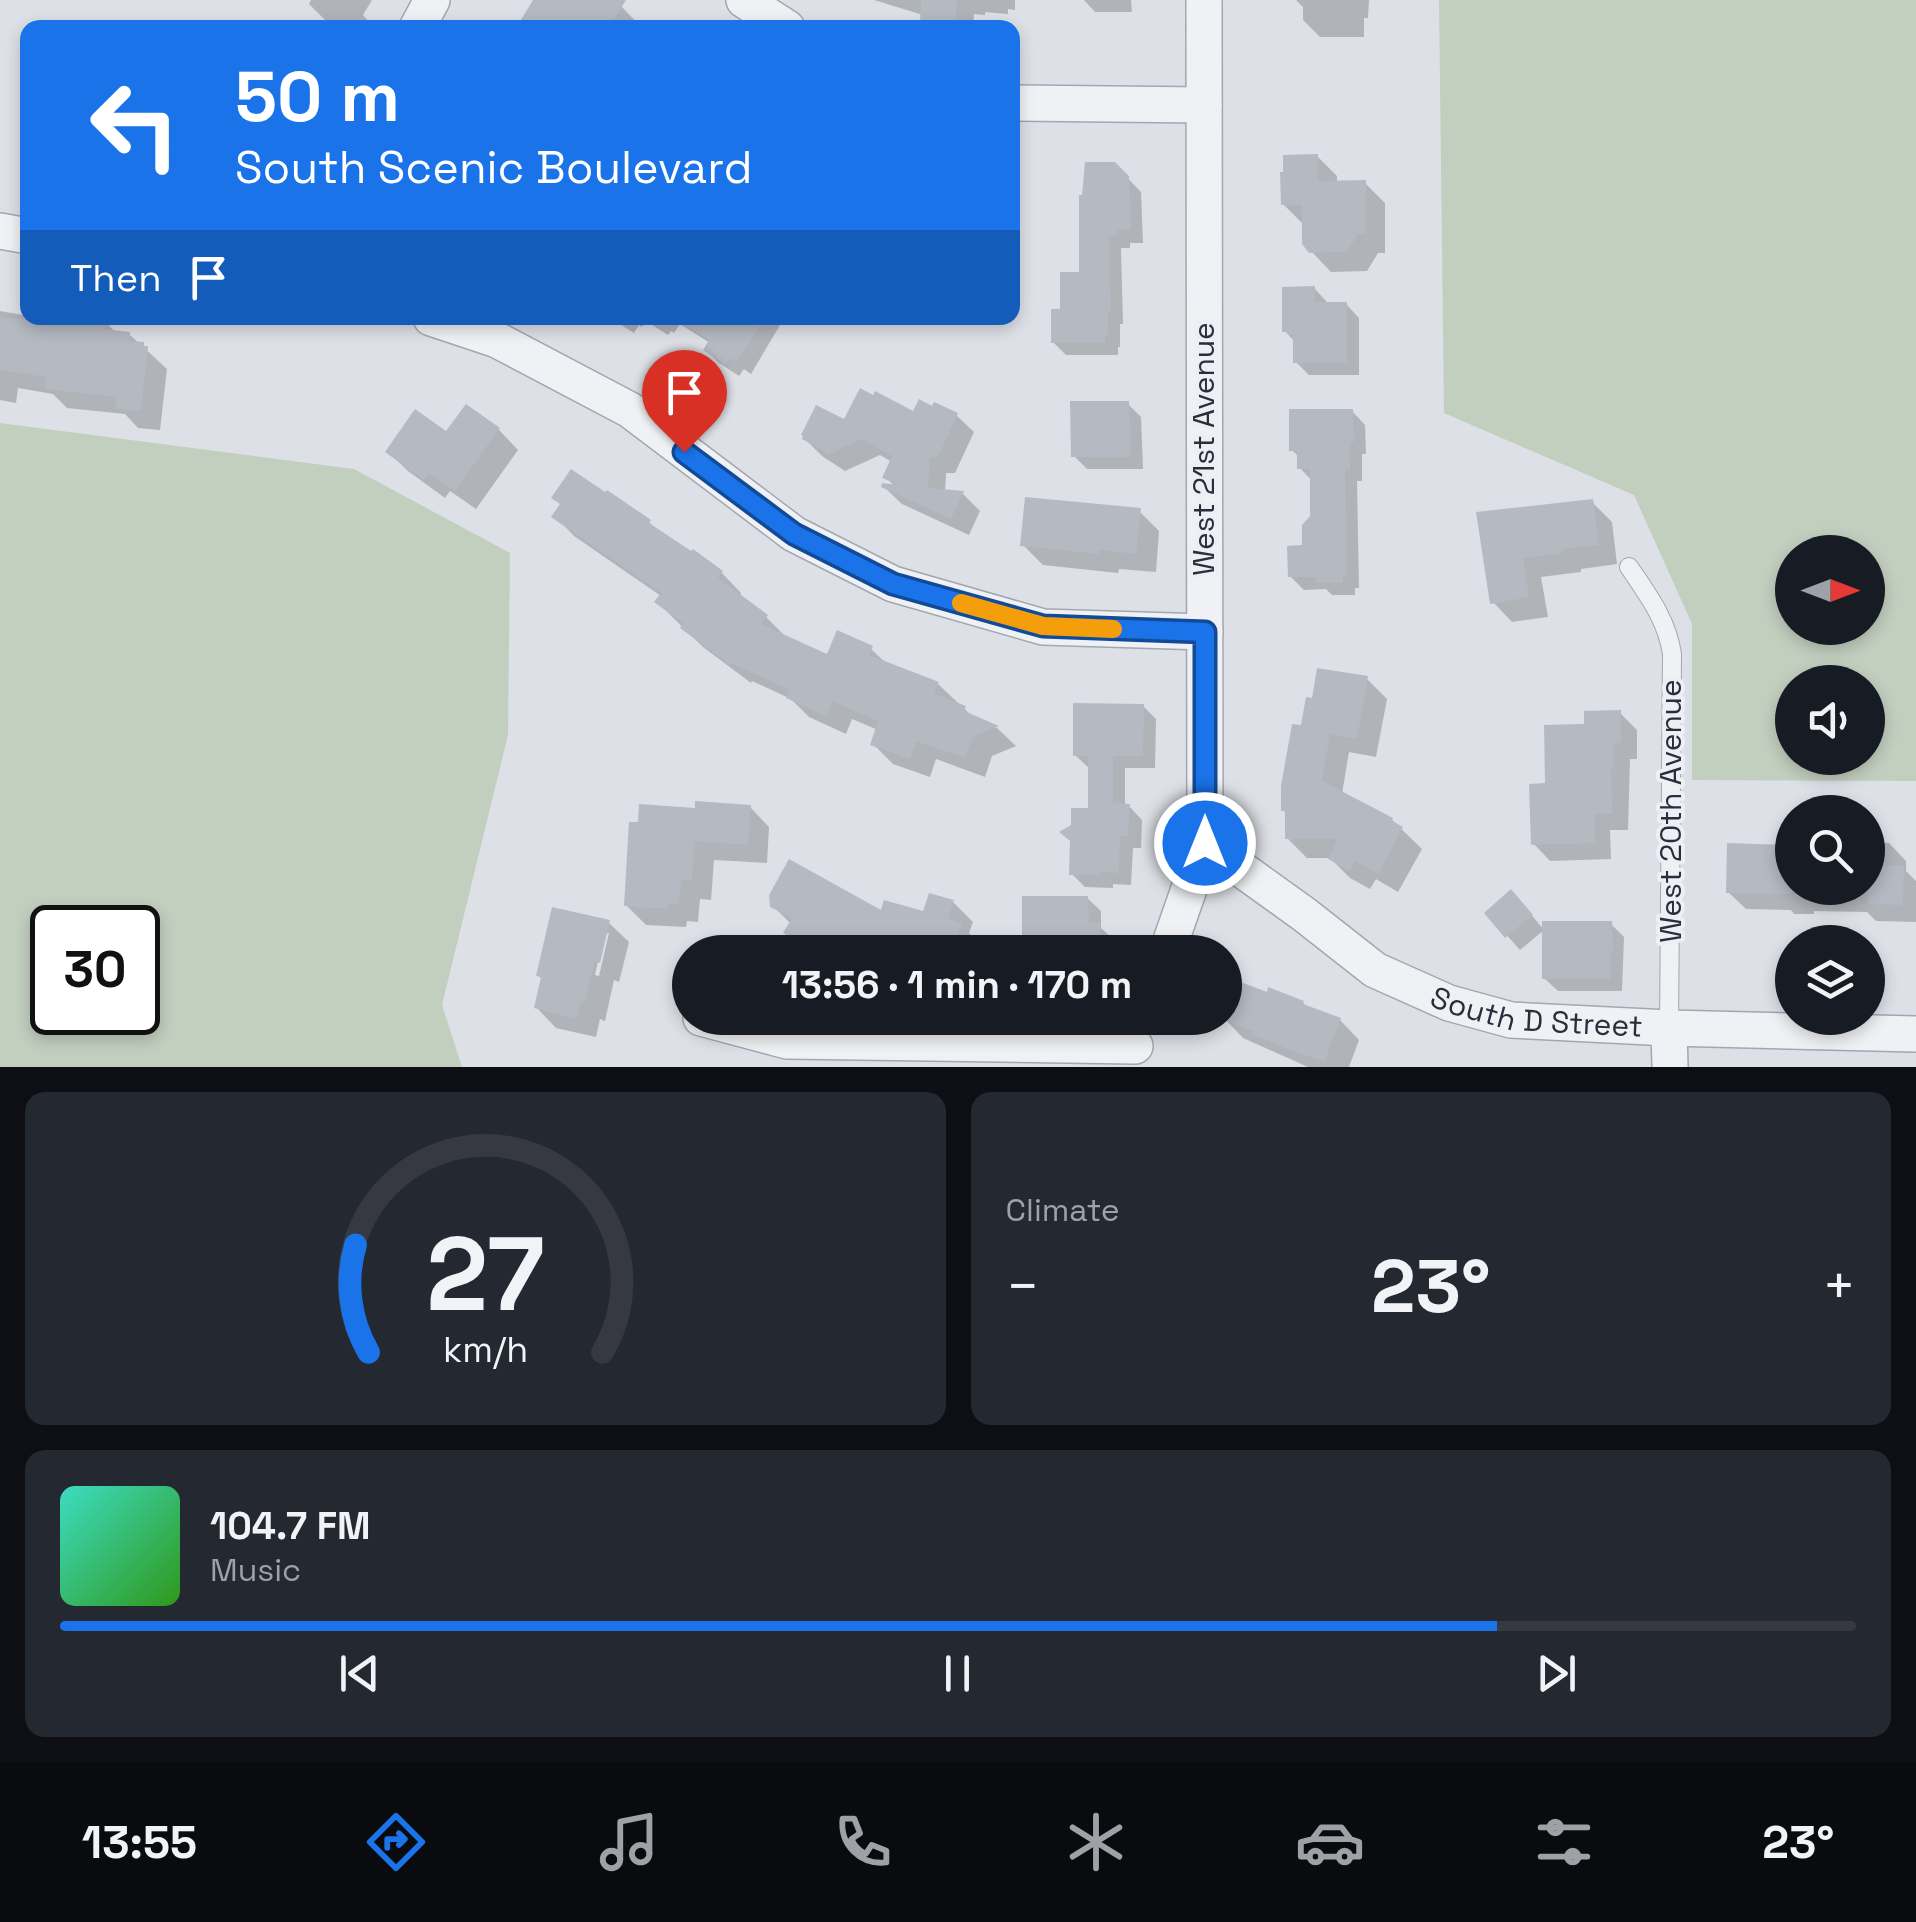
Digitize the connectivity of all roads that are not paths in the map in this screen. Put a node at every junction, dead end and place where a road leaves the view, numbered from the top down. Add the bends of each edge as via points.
1 (744, 0) edge
2 (1204, 0) edge
3 (775, 20) edge
4 (1020, 103) edge
5 (1204, 105) junction
6 (451, 325) edge
7 (1629, 567) dead end
8 (1205, 632) junction
9 (1205, 843) junction
10 (1173, 935) edge
11 (1670, 1028) junction
12 (1916, 1034) edge
13 (742, 1035) edge
14 (1140, 1043) edge
15 (790, 1054) edge
16 (1670, 1067) edge

1 - 3 street
2 - 5 street, West 21st Avenue
4 - 5 street
5 - 8 street, West 21st Avenue
6 - 8 street via 496,340 630,410 794,534 893,584 1043,626
7 - 11 lane, West 20th Avenue via 1663,618 1672,654
8 - 9 street, West 21st Avenue
9 - 10 street, West 21st Avenue
9 - 11 street, South D Street via 1374,970 1449,1003 1512,1020
11 - 12 street, South D Street
11 - 16 street, West 20th Avenue
13 - 15 street
14 - 15 street

